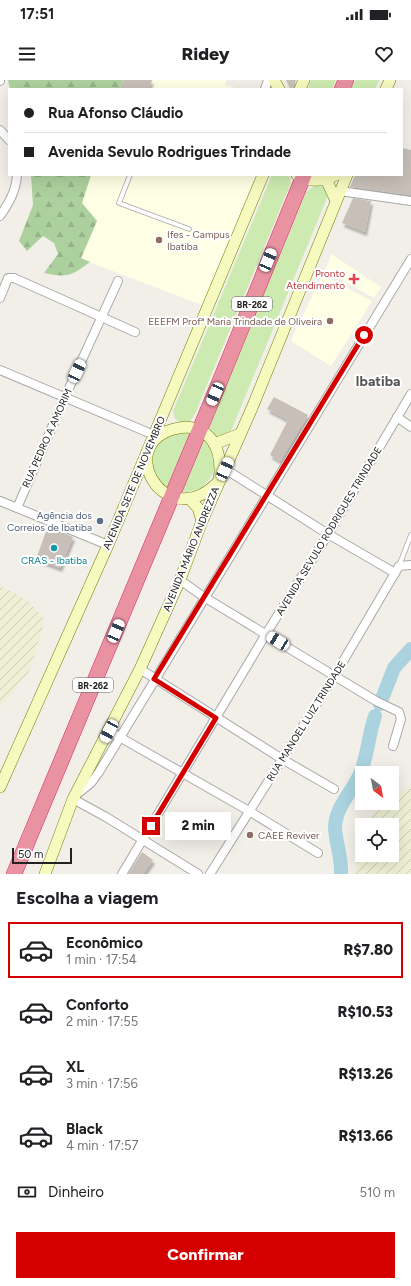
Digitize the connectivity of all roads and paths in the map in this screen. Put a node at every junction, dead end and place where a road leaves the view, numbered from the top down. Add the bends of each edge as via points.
1 (0, 130) edge
2 (8, 139) edge
3 (17, 176) edge
4 (130, 176) edge
5 (263, 176) edge
6 (301, 176) edge
7 (347, 176) edge
8 (331, 177) edge
9 (338, 196) junction
10 (411, 201) edge
11 (0, 216) edge
12 (189, 229) dead end
13 (411, 259) edge
14 (118, 281) dead end
15 (0, 298) edge
16 (101, 318) junction
17 (135, 332) dead end
18 (0, 370) edge
19 (411, 394) edge
20 (65, 397) junction
21 (165, 410) junction
22 (397, 417) junction
23 (411, 427) edge
24 (179, 428) junction
25 (200, 429) junction
26 (240, 434) junction
27 (154, 435) junction
28 (214, 444) junction
29 (149, 447) junction
30 (225, 469) junction
31 (219, 481) junction
32 (166, 493) junction
33 (267, 496) junction
34 (190, 498) junction
35 (127, 499) junction
36 (0, 500) edge
37 (17, 508) junction
38 (202, 521) junction
39 (328, 534) junction
40 (411, 535) edge
41 (108, 545) junction
42 (403, 567) edge
43 (180, 580) junction
44 (204, 597) junction
45 (266, 634) junction
46 (140, 669) junction
47 (335, 675) junction
48 (154, 679) junction
49 (216, 718) junction
50 (109, 731) junction
51 (119, 737) junction
52 (393, 746) dead end
53 (282, 759) junction
54 (184, 773) junction
55 (0, 788) edge
56 (334, 789) dead end
57 (74, 798) junction
58 (249, 811) junction
59 (143, 839) junction
60 (318, 853) dead end
61 (14, 874) edge
62 (45, 874) edge
63 (122, 874) edge
64 (198, 874) edge
65 (210, 874) edge

1 - 2 street
3 - 11 street via 12,197
4 - 12 lane via 119,203
5 - 21 street, AVENIDA SETE DE NOVEMBRO
6 - 8 street via 313,180
6 - 25 highway, BR-262
7 - 9 street, AVENIDA MÁRIO ANDREZZA
8 - 9 street
9 - 10 street
9 - 26 street, AVENIDA MÁRIO ANDREZZA
13 - 33 street
14 - 16 street, RUA PEDRO A AMORIM
15 - 16 street via 8,278 14,278
16 - 17 street
16 - 20 street, RUA PEDRO A AMORIM
18 - 20 street
19 - 22 street, AVENIDA SEVULO RODRIGUES TRINDADE
20 - 27 street
20 - 37 street, RUA PEDRO A AMORIM
21 - 24 street
21 - 27 street, AVENIDA SETE DE NOVEMBRO
22 - 23 street
22 - 39 street, AVENIDA SEVULO RODRIGUES TRINDADE
24 - 25 street
24 - 29 street via 159,437
25 - 28 street
25 - 32 highway, BR-262
26 - 28 street
26 - 30 street, AVENIDA MÁRIO ANDREZZA
27 - 29 street, AVENIDA SETE DE NOVEMBRO
28 - 31 street via 221,462
29 - 32 street via 147,466 150,475
29 - 35 street, AVENIDA SETE DE NOVEMBRO
30 - 31 street, AVENIDA MÁRIO ANDREZZA
30 - 33 street
31 - 34 street via 206,492
31 - 38 street, AVENIDA MÁRIO ANDREZZA
32 - 34 street via 180,499
32 - 35 street via 153,486 140,485
32 - 61 highway, BR-262
33 - 39 street
33 - 44 street
34 - 38 street via 198,508
35 - 41 street, AVENIDA SETE DE NOVEMBRO
36 - 37 street
37 - 41 street
38 - 43 street, AVENIDA MÁRIO ANDREZZA
39 - 42 street
39 - 45 street, AVENIDA SEVULO RODRIGUES TRINDADE
40 - 42 lane
41 - 55 street, AVENIDA SETE DE NOVEMBRO
42 - 47 street, RUA MANOEL LUIZ TRINDADE
43 - 44 street
43 - 46 street, AVENIDA MÁRIO ANDREZZA
44 - 45 street
44 - 48 street
45 - 47 street
45 - 49 street, AVENIDA SEVULO RODRIGUES TRINDADE
46 - 48 street
46 - 50 street, AVENIDA MÁRIO ANDREZZA
47 - 52 street via 378,703 399,712 401,716
47 - 53 street, RUA MANOEL LUIZ TRINDADE
48 - 49 street
48 - 51 street
49 - 53 street
49 - 54 street, AVENIDA SEVULO RODRIGUES TRINDADE
50 - 51 street
50 - 57 street, AVENIDA MÁRIO ANDREZZA
51 - 54 street
51 - 57 street via 91,783
53 - 56 street
53 - 58 street, RUA MANOEL LUIZ TRINDADE
54 - 58 street
54 - 59 street, AVENIDA SEVULO RODRIGUES TRINDADE
57 - 59 street
57 - 62 street, AVENIDA MÁRIO ANDREZZA
58 - 60 street
58 - 65 street, RUA MANOEL LUIZ TRINDADE
59 - 63 street, AVENIDA SEVULO RODRIGUES TRINDADE
59 - 64 street

